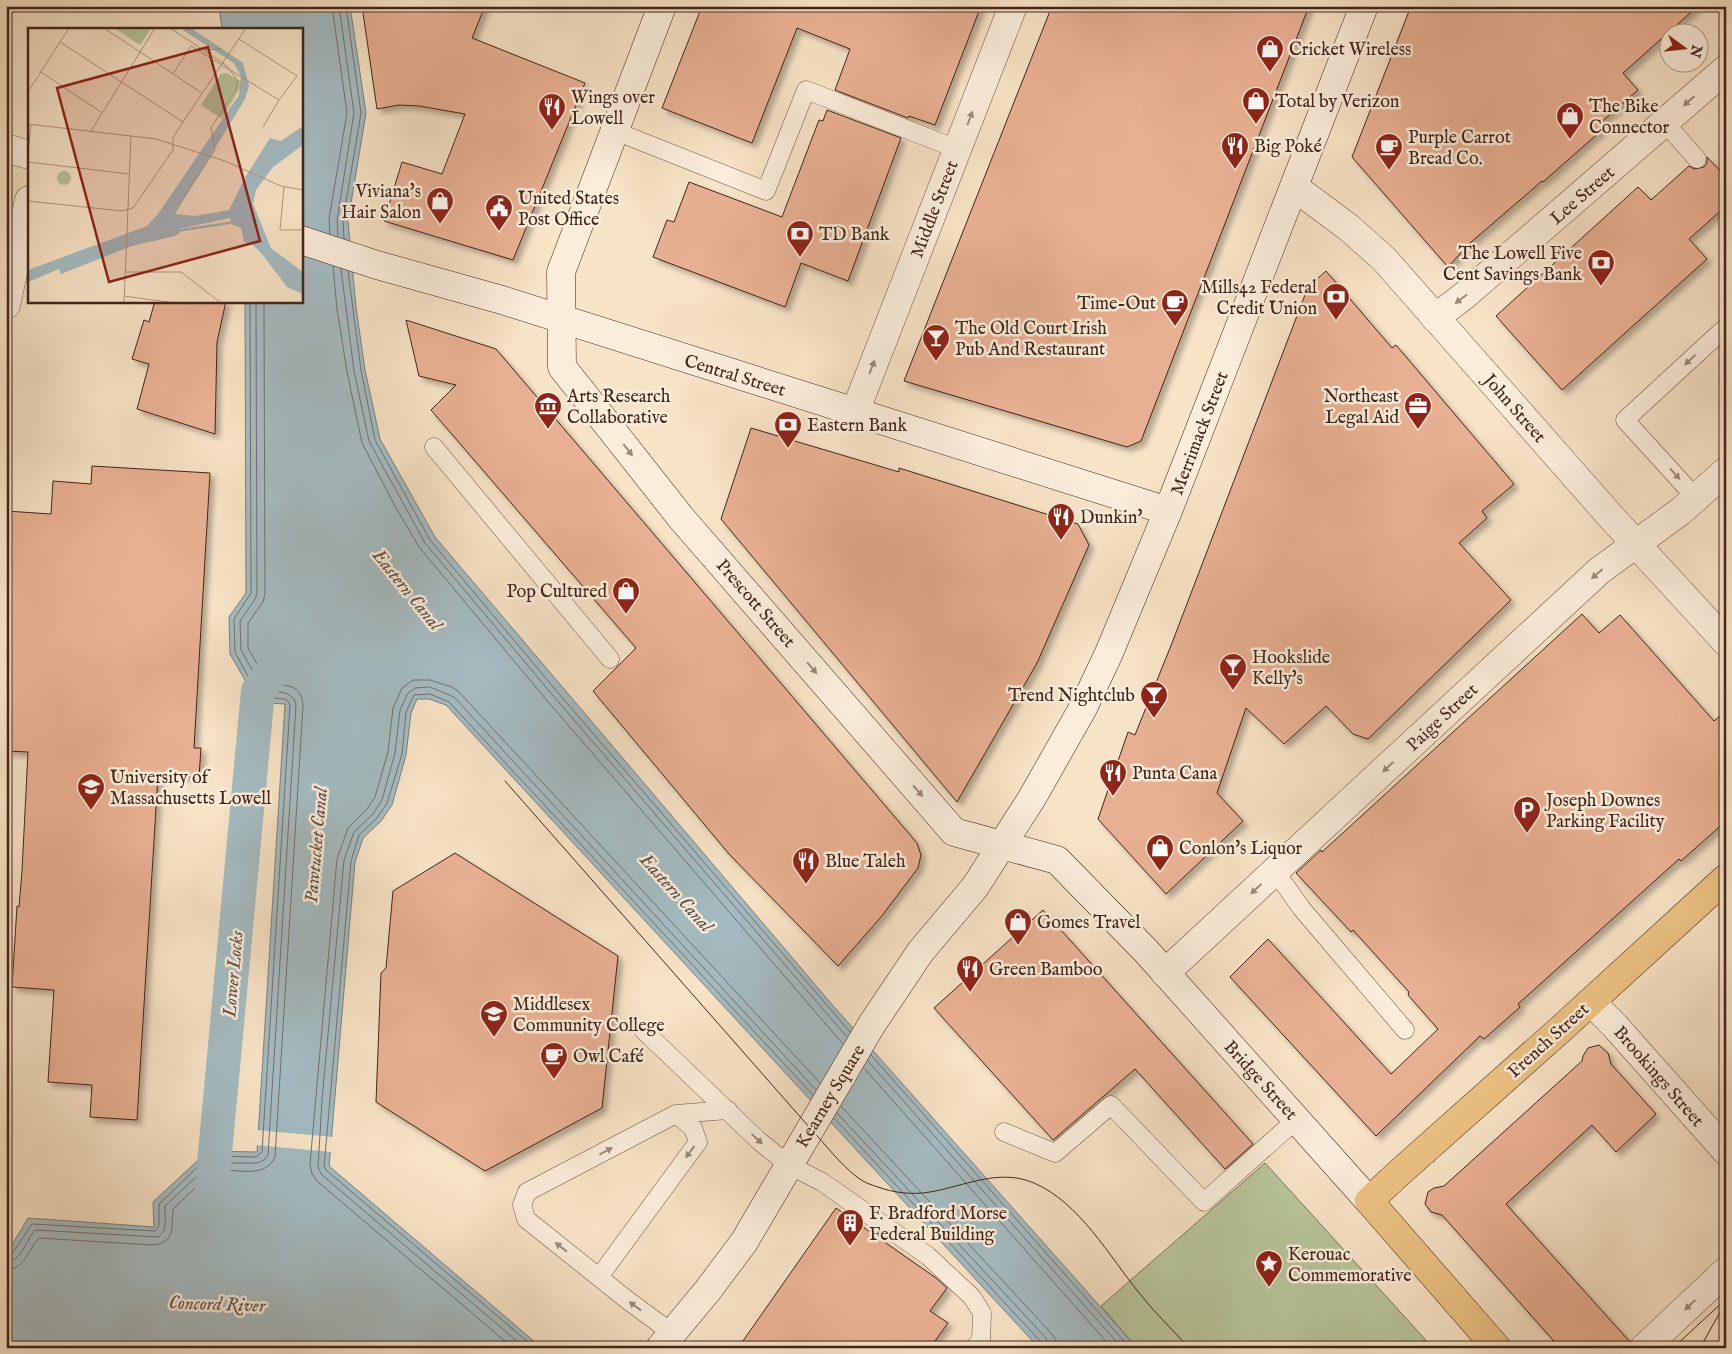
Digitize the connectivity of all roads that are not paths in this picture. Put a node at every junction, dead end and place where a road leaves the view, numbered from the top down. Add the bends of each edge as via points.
1 (662, 6) edge
2 (1013, 6) edge
3 (1364, 6) edge
4 (1724, 75) edge
5 (1665, 123) junction
6 (615, 131) junction
7 (6, 148) edge
8 (958, 149) junction
9 (28, 155) edge
10 (1697, 159) dead end
11 (1294, 187) junction
12 (28, 205) edge
13 (302, 240) edge
14 (6, 305) edge
15 (1435, 318) junction
16 (561, 320) junction
17 (1726, 327) edge
18 (855, 412) junction
19 (434, 447) dead end
20 (1726, 471) edge
21 (1696, 498) junction
22 (1168, 511) junction
23 (1636, 544) junction
24 (1726, 642) edge
25 (610, 660) dead end
26 (1002, 845) junction
27 (1275, 871) junction
28 (1726, 878) edge
29 (1165, 973) junction
30 (1591, 1002) junction
31 (643, 1030) dead end
32 (1405, 1030) dead end
33 (728, 1110) junction
34 (676, 1114) junction
35 (1297, 1119) junction
36 (1004, 1132) dead end
37 (1726, 1151) edge
38 (789, 1165) junction
39 (1369, 1201) junction
40 (1726, 1271) edge
41 (599, 1277) junction
42 (666, 1340) edge
43 (974, 1348) edge
44 (1497, 1348) edge
45 (1644, 1348) edge

1 - 6 main road, Prescott Street
8 -> 2 main road, Middle Street
3 - 11 main road, Merrimack Street
4 -> 5 main road, Lee Street
5 - 10 lane
5 -> 15 main road, Lee Street via 1466,296
6 - 8 lane via 766,191 806,90
6 - 16 main road, Prescott Street via 561,272
7 - 9 main road
18 -> 8 main road, Middle Street
11 - 15 main road, John Street via 1384,259
11 - 22 main road, Merrimack Street
12 - 14 main road
13 - 16 main road, Central Street
15 - 23 main road, John Street
16 - 18 main road, Central Street
16 -> 26 main road, Prescott Street via 562,367 682,519 954,832
17 -> 21 lane via 1625,420
18 - 22 main road, Central Street
19 - 25 lane
20 - 21 main road, Paige Street
21 - 23 main road, Paige Street
22 - 26 main road, Merrimack Street via 1110,653 1083,708
23 - 24 main road, John Street
23 -> 27 main road, Paige Street via 1599,572
26 - 29 main road, Bridge Street via 1057,860
26 - 38 main road, Kearney Square via 975,887 922,951 872,1024
27 -> 29 main road, Paige Street
27 - 32 lane via 1302,909
28 - 30 main road, French Street
29 - 35 main road, Bridge Street
30 - 37 main road, Brookings Street
30 - 39 main road, French Street
31 - 33 lane
33 - 34 lane
33 -> 38 lane
34 -> 41 lane via 693,1128 698,1142
41 -> 34 lane via 526,1219 522,1205 526,1192
35 - 36 lane via 1204,1202 1112,1105 1055,1153
35 - 39 main road, Bridge Street
38 - 42 main road, Kearney Square via 744,1242
38 - 43 lane via 822,1182 928,1256 972,1297 982,1313 981,1340
39 - 44 main road, Bridge Street
40 -> 45 main road
42 -> 41 lane

